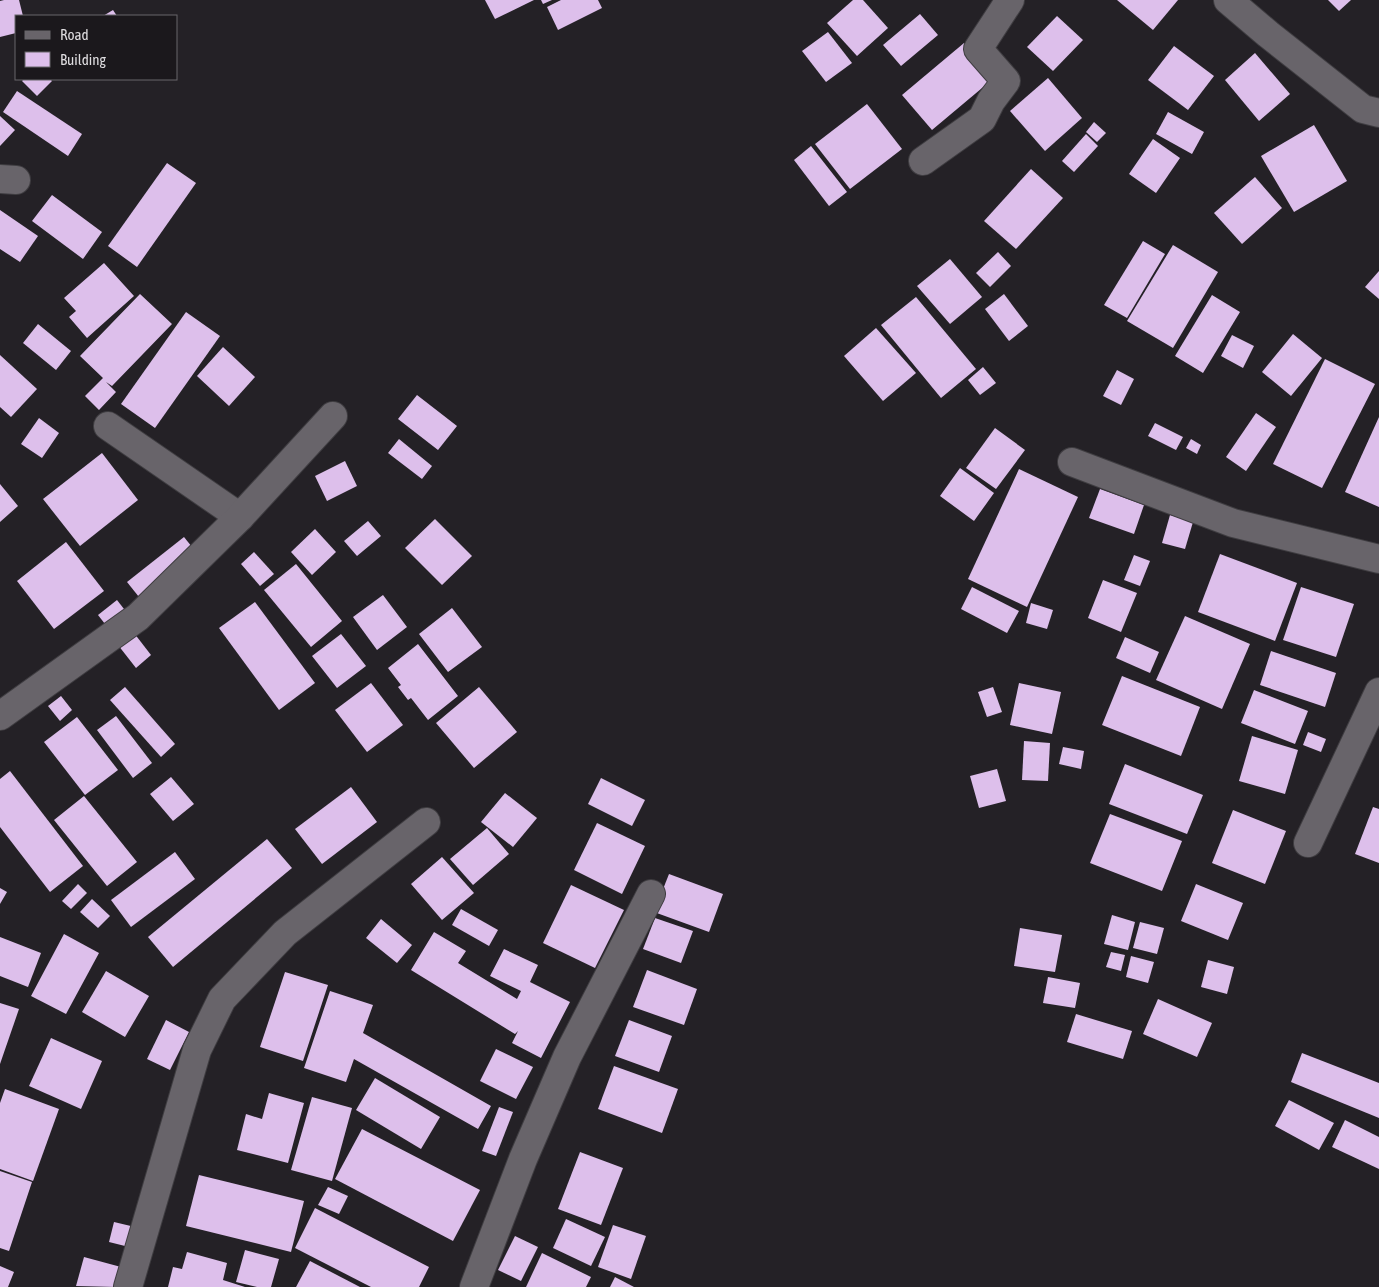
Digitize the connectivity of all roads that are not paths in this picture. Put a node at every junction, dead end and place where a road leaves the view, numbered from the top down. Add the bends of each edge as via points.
1 (1010, 0) edge
2 (1228, 0) edge
3 (1379, 113) edge
4 (923, 161) dead end
5 (333, 416) dead end
6 (108, 426) dead end
7 (1072, 462) dead end
8 (240, 517) junction
9 (1379, 559) edge
10 (1379, 692) edge
11 (0, 716) edge
12 (426, 822) dead end
13 (1308, 843) dead end
14 (651, 894) dead end
15 (128, 1287) edge
16 (474, 1287) edge

1 - 4 street via 978,50 1006,81 982,119
2 - 3 street via 1363,108
5 - 8 street
6 - 8 street
7 - 9 street via 1234,523
8 - 11 street via 138,617
10 - 13 street
12 - 15 street via 285,933 222,999 196,1050
14 - 16 street via 567,1057 522,1159

